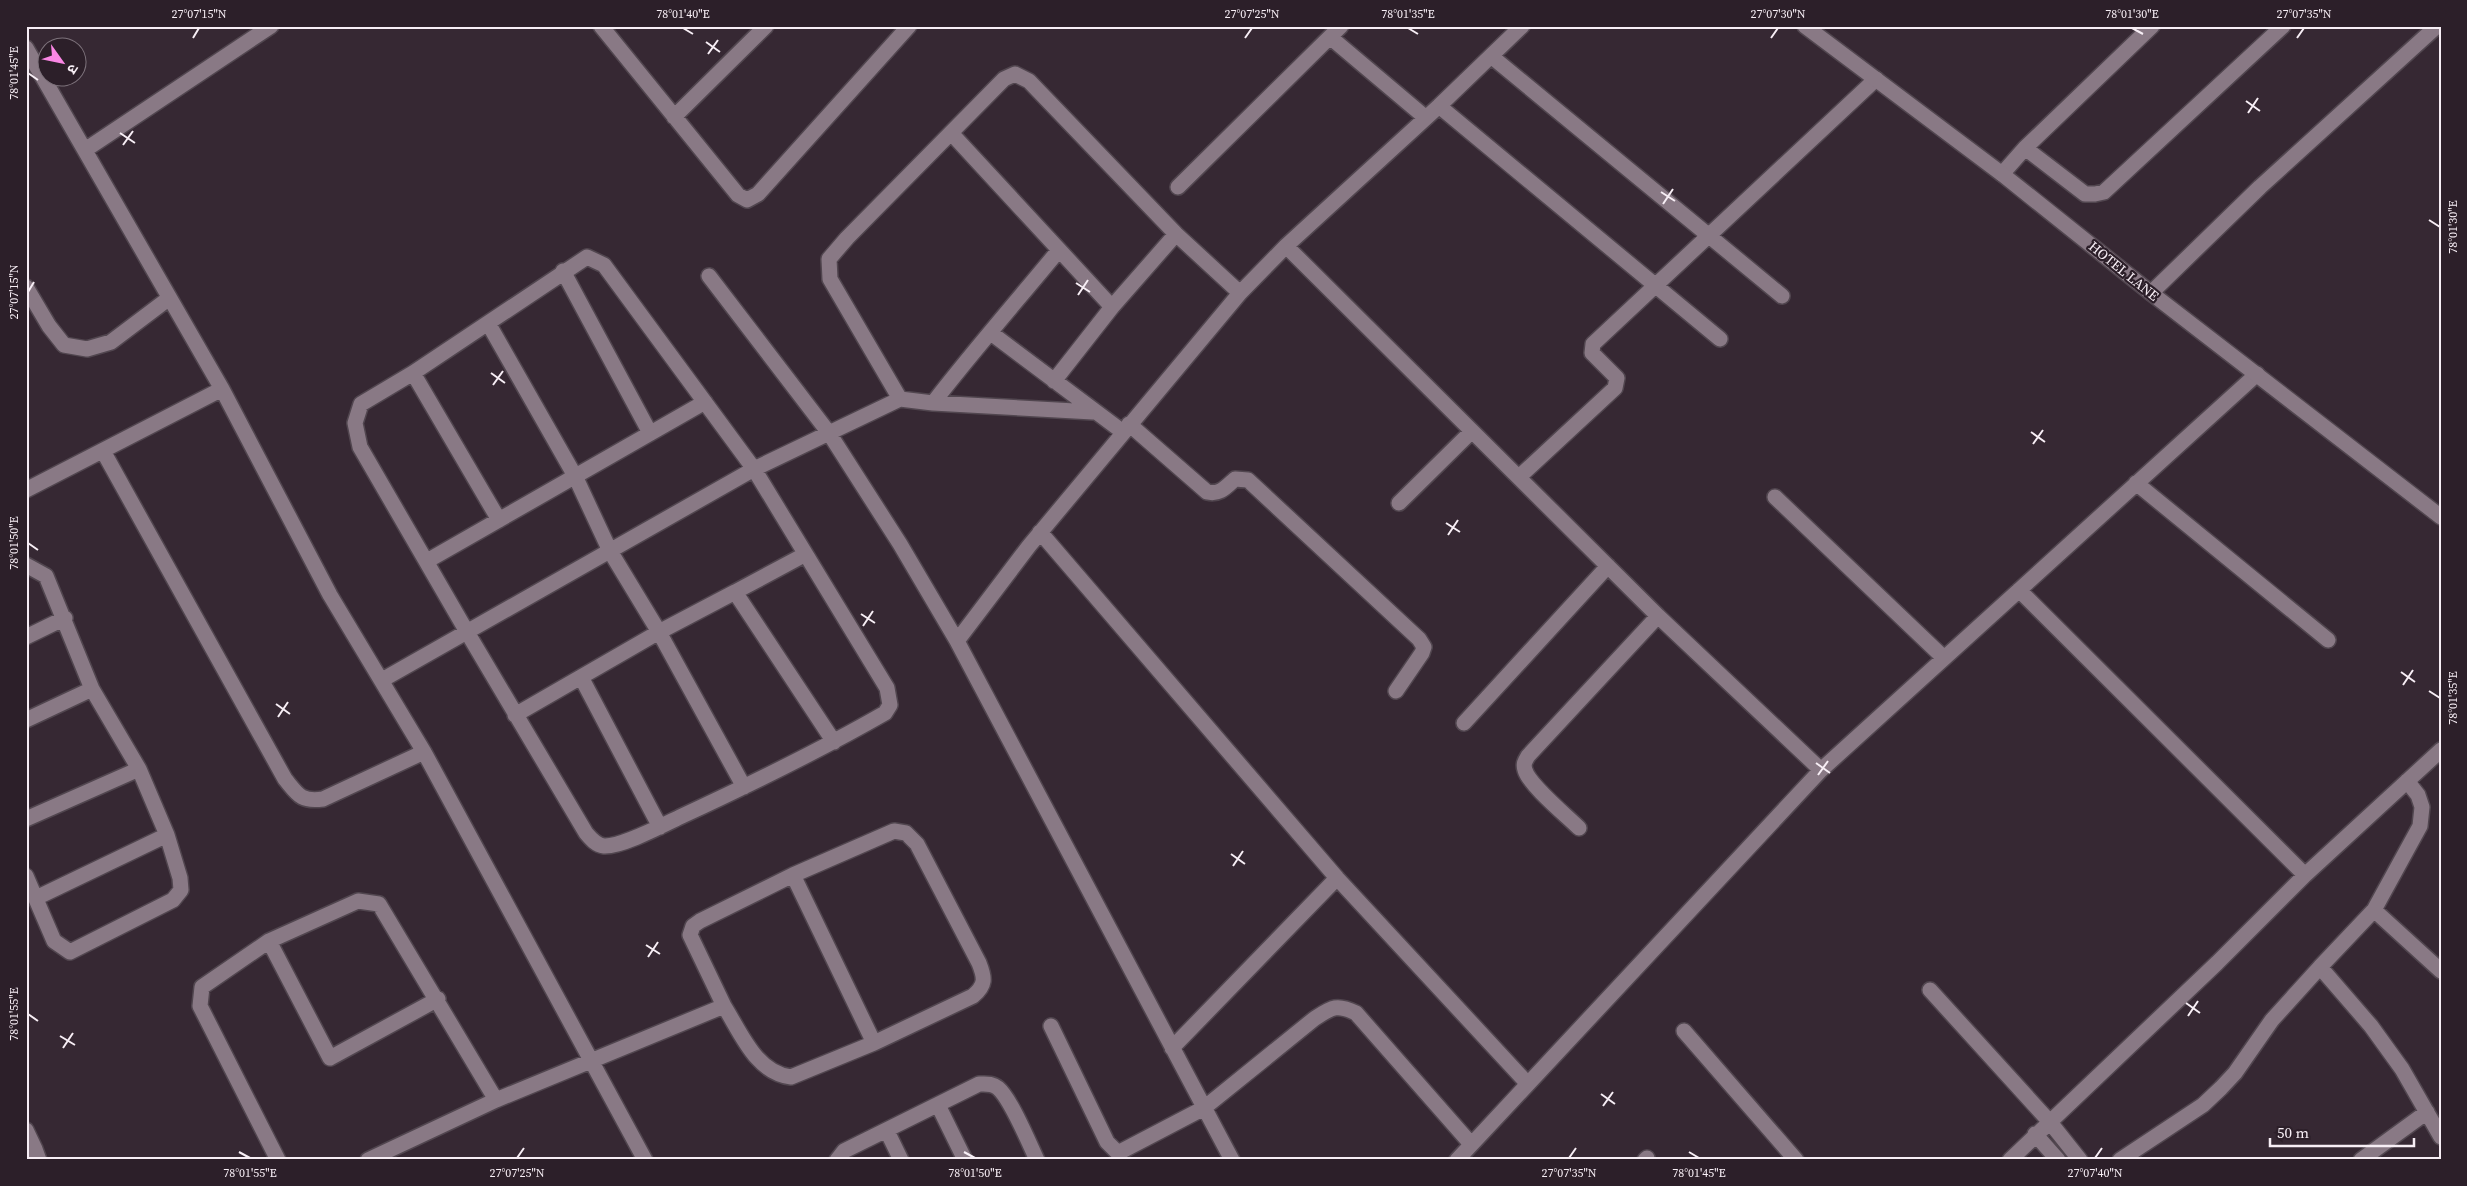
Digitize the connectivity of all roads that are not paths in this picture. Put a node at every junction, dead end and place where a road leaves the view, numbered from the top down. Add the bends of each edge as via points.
1 (271, 26) edge
2 (601, 26) edge
3 (766, 26) edge
4 (910, 26) edge
5 (1522, 26) edge
6 (2152, 26) edge
7 (2283, 26) edge
8 (2437, 26) edge
9 (1809, 27) edge
10 (1336, 32) edge
11 (26, 48) edge
12 (1491, 56) junction
13 (1876, 79) junction
14 (1439, 106) junction
15 (674, 117) junction
16 (1426, 118) junction
17 (952, 134) junction
18 (85, 150) junction
19 (2014, 161) junction
20 (1178, 187) dead end
21 (1176, 234) junction
22 (1708, 236) junction
23 (1286, 246) junction
24 (1059, 250) junction
25 (563, 270) junction
26 (709, 276) dead end
27 (1656, 284) junction
28 (26, 287) edge
29 (1240, 293) junction
30 (2151, 293) junction
31 (1782, 296) dead end
32 (168, 299) junction
33 (1112, 307) junction
34 (488, 323) junction
35 (991, 333) junction
36 (1720, 339) dead end
37 (414, 373) junction
38 (2256, 374) junction
39 (1054, 381) junction
40 (222, 390) junction
41 (900, 399) junction
42 (705, 402) junction
43 (933, 403) junction
44 (1093, 412) junction
45 (1126, 428) junction
46 (1472, 431) junction
47 (650, 433) junction
48 (829, 433) junction
49 (102, 451) junction
50 (754, 470) junction
51 (575, 476) junction
52 (1519, 477) junction
53 (2136, 483) junction
54 (26, 490) edge
55 (1775, 497) dead end
56 (1399, 503) dead end
57 (2441, 518) edge
58 (499, 520) junction
59 (1040, 532) junction
60 (610, 551) junction
61 (804, 555) junction
62 (426, 561) junction
63 (26, 565) edge
64 (1608, 566) junction
65 (2019, 590) junction
66 (735, 592) junction
67 (1658, 616) junction
68 (65, 618) junction
69 (466, 632) junction
70 (659, 632) junction
71 (26, 636) edge
72 (2328, 640) dead end
73 (957, 642) junction
74 (1944, 658) junction
75 (581, 677) junction
76 (382, 680) junction
77 (92, 689) junction
78 (1396, 691) dead end
79 (515, 715) junction
80 (26, 720) edge
81 (1464, 723) dead end
82 (834, 742) junction
83 (2441, 750) edge
84 (424, 752) junction
85 (139, 769) junction
86 (1821, 770) junction
87 (2407, 781) junction
88 (744, 787) junction
89 (26, 819) edge
90 (660, 827) junction
91 (1579, 828) dead end
92 (167, 835) junction
93 (2305, 874) junction
94 (793, 875) junction
95 (26, 876) edge
96 (1337, 878) junction
97 (36, 898) junction
98 (2374, 910) junction
99 (269, 940) junction
100 (2320, 967) junction
101 (2441, 971) edge
102 (1930, 990) dead end
103 (438, 999) junction
104 (724, 1006) junction
105 (1050, 1026) dead end
106 (1684, 1031) dead end
107 (874, 1043) junction
108 (1172, 1048) junction
109 (593, 1061) junction
110 (1527, 1083) junction
111 (496, 1100) junction
112 (938, 1105) junction
113 (1204, 1108) junction
114 (2427, 1112) junction
115 (2049, 1121) junction
116 (26, 1130) edge
117 (887, 1131) junction
118 (2035, 1134) junction
119 (2441, 1138) edge
120 (1471, 1144) junction
121 (33, 1154) edge
122 (1120, 1156) edge
123 (278, 1160) edge
124 (368, 1160) edge
125 (645, 1160) edge
126 (837, 1160) edge
127 (901, 1160) edge
128 (965, 1160) edge
129 (1037, 1160) edge
130 (1232, 1160) edge
131 (1457, 1160) edge
132 (1796, 1160) edge
133 (2010, 1160) edge
134 (2058, 1160) edge
135 (2080, 1160) edge
136 (2120, 1160) edge
137 (2361, 1160) edge

1 - 18 street
2 - 15 street
3 - 15 street
4 - 15 street via 758,194 747,200 738,195
5 - 12 street
6 - 19 street
7 - 19 street via 2104,192 2085,194
8 - 30 street
9 - 13 street, HOTEL LANE
10 - 16 street
10 - 20 street
11 - 18 street
12 - 14 street
12 - 22 street
13 - 19 street, HOTEL LANE
13 - 22 street
14 - 16 street
14 - 27 street
16 - 23 street
17 - 21 street via 1004,79 1015,74 1029,81
17 - 24 street
17 - 41 street via 829,260 830,279
18 - 32 street
19 - 30 street, HOTEL LANE
21 - 29 street
21 - 33 street
22 - 27 street
22 - 31 street
23 - 29 street
23 - 46 street
24 - 33 street
24 - 35 street
25 - 34 street
25 - 42 street via 587,256 604,265
25 - 47 street
26 - 48 street
27 - 36 street
27 - 52 street via 1593,344 1592,353 1617,378 1615,388
28 - 32 street via 64,345 87,348 111,342
29 - 45 street
30 - 38 street, HOTEL LANE
32 - 40 street
33 - 39 street
34 - 37 street
34 - 51 street
35 - 39 street
35 - 43 street
37 - 58 street
37 - 62 street via 361,404 355,423 360,447
38 - 53 street
38 - 57 street, HOTEL LANE
39 - 44 street
40 - 49 street
40 - 76 street via 330,595
41 - 43 street
41 - 48 street
42 - 47 street
42 - 50 street
43 - 44 street
44 - 45 street
45 - 59 street
45 - 78 street via 1208,492 1220,492 1235,479 1248,480 1419,639 1424,647 1422,653
46 - 52 street
46 - 56 street
47 - 51 street
48 - 50 street
48 - 73 street via 900,544
49 - 54 street
49 - 84 street via 285,779 299,797 323,799
50 - 60 street
50 - 61 street
51 - 58 street
51 - 60 street
52 - 64 street
53 - 65 street
53 - 72 street
55 - 74 street
58 - 62 street
59 - 73 street
59 - 96 street
60 - 69 street
60 - 70 street
61 - 66 street
61 - 82 street via 890,695 890,705 885,713
62 - 69 street
63 - 68 street via 46,576
64 - 67 street
64 - 81 street
65 - 74 street
65 - 93 street
66 - 70 street
66 - 82 street
67 - 86 street
67 - 91 street via 1524,764 1532,782
68 - 71 street
68 - 77 street
69 - 76 street
69 - 79 street
70 - 75 street
70 - 88 street
73 - 108 street
74 - 86 street
75 - 79 street
75 - 90 street
76 - 84 street
77 - 80 street
77 - 85 street
79 - 90 street via 586,834 594,842 604,846 619,844
82 - 88 street
83 - 87 street
84 - 109 street
85 - 89 street
85 - 92 street
86 - 110 street
87 - 93 street
87 - 98 street via 2418,795 2422,807 2420,826
88 - 90 street
92 - 97 street
92 - 97 street via 182,890 173,900 89,944 70,952 60,947
93 - 115 street via 2217,963
94 - 104 street via 692,926 690,935
94 - 107 street
94 - 107 street via 894,831 906,833 916,844 979,963 985,978 982,988 972,996
95 - 97 street
96 - 108 street
96 - 110 street
98 - 100 street
98 - 101 street
99 - 103 street via 358,901 379,904
99 - 103 street via 330,1058
99 - 123 street via 202,987 200,1006
100 - 114 street via 2371,1026 2402,1069
100 - 136 street via 2272,1020 2222,1088 2203,1105
102 - 115 street
103 - 111 street
104 - 107 street via 757,1058 778,1076 792,1077
104 - 109 street
105 - 122 street via 1107,1142
106 - 132 street
108 - 113 street
109 - 111 street
109 - 125 street
110 - 120 street
111 - 124 street
112 - 117 street
112 - 128 street
112 - 129 street via 979,1084 991,1084 1010,1105
113 - 120 street via 1314,1018 1334,1007 1345,1007 1356,1013
113 - 122 street
113 - 130 street
114 - 119 street
114 - 137 street
115 - 118 street
115 - 135 street
116 - 121 street
117 - 126 street via 844,1151
117 - 127 street
118 - 133 street
118 - 134 street
120 - 131 street

